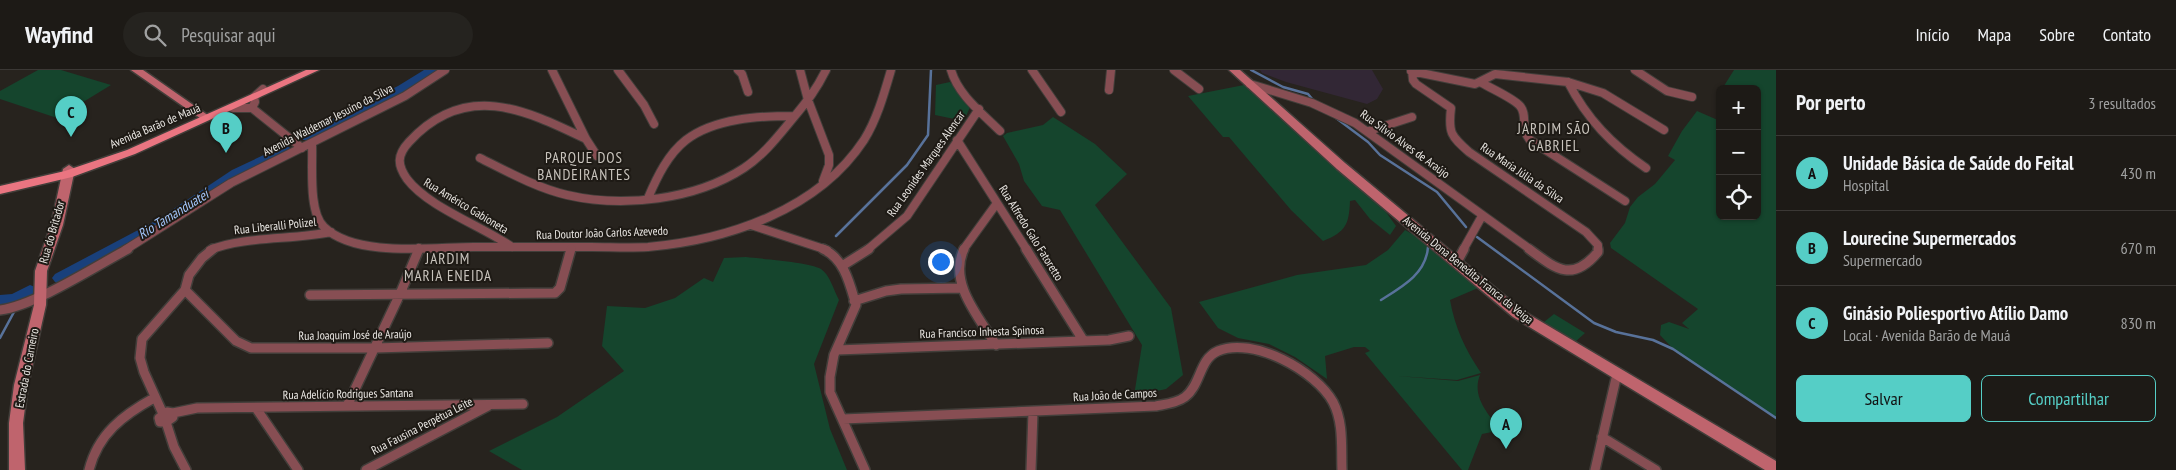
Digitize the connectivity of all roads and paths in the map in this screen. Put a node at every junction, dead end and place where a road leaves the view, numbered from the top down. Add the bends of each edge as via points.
1 (136, 70) edge
2 (303, 70) edge
3 (314, 70) edge
4 (445, 70) edge
5 (552, 70) edge
6 (618, 70) edge
7 (800, 70) edge
8 (826, 70) edge
9 (891, 70) edge
10 (952, 70) edge
11 (1032, 70) edge
12 (1111, 70) edge
13 (1174, 70) edge
14 (1234, 70) edge
15 (1412, 70) edge
16 (1635, 70) edge
17 (741, 71) edge
18 (1568, 82) junction
19 (1250, 84) junction
20 (1479, 84) junction
21 (263, 89) junction
22 (1199, 89) dead end
23 (1109, 90) dead end
24 (748, 92) dead end
25 (1692, 97) dead end
26 (808, 100) junction
27 (253, 102) junction
28 (979, 109) junction
29 (1061, 112) dead end
30 (204, 116) junction
31 (794, 116) junction
32 (1412, 117) dead end
33 (654, 124) dead end
34 (1664, 130) dead end
35 (1000, 131) dead end
36 (1369, 131) junction
37 (174, 134) junction
38 (586, 139) junction
39 (957, 140) junction
40 (312, 143) junction
41 (302, 148) junction
42 (597, 156) dead end
43 (480, 158) dead end
44 (1646, 168) dead end
45 (68, 172) junction
46 (822, 185) junction
47 (0, 186) edge
48 (0, 190) edge
49 (648, 198) junction
50 (1625, 201) dead end
51 (997, 203) junction
52 (1482, 216) junction
53 (751, 225) junction
54 (331, 232) junction
55 (512, 247) junction
56 (419, 248) junction
57 (571, 248) junction
58 (1457, 262) junction
59 (842, 266) junction
60 (1552, 266) joint
61 (964, 288) junction
62 (185, 290) junction
63 (400, 294) junction
64 (40, 296) junction
65 (310, 296) dead end
66 (854, 301) junction
67 (0, 310) edge
68 (1129, 336) dead end
69 (1083, 340) junction
70 (548, 343) dead end
71 (996, 345) junction
72 (375, 348) junction
73 (837, 350) junction
74 (1617, 374) junction
75 (154, 398) junction
76 (523, 404) dead end
77 (491, 405) junction
78 (347, 406) junction
79 (256, 408) junction
80 (1033, 412) junction
81 (167, 416) junction
82 (843, 419) junction
83 (1602, 437) junction
84 (1776, 469) edge
85 (17, 470) edge
86 (89, 470) edge
87 (186, 470) edge
88 (298, 470) edge
89 (366, 470) edge
90 (864, 470) edge
91 (1031, 470) edge
92 (1342, 470) edge
93 (1596, 470) edge
94 (1656, 470) edge

1 - 30 main road
2 - 21 main road, Avenida Barão de Mauá
3 - 27 main road, Avenida Barão de Mauá
4 - 40 street, Avenida Waldemar Jesuíno da Silva via 405,96
5 - 38 street
6 - 33 street
7 - 26 street
8 - 26 street
9 - 46 street, Rua Doutor João Carlos Azevedo via 878,113 862,142
10 - 28 street via 953,78
11 - 29 street
12 - 23 street
13 - 22 street
14 - 19 main road, Avenida Dona Benedita Franca da Veiga
15 - 20 street
15 - 60 street, Rua Maria Júlia da Silva via 1416,84 1451,108 1451,134 1460,144 1571,220 1598,245 1598,252 1583,269 1570,271
16 - 25 street via 1667,91
17 - 24 street
18 - 20 street via 1495,74
18 - 34 street via 1603,93
18 - 44 street via 1583,110 1602,134
19 - 36 street, Rua Sílvio Alves de Araújo via 1303,99 1350,119
19 - 58 main road, Avenida Dona Benedita Franca da Veiga
20 - 50 street via 1520,106 1523,132 1530,140
21 - 27 street
21 - 30 main road, Avenida Barão de Mauá
26 - 31 street
26 - 46 street via 829,155
27 - 37 main road, Avenida Barão de Mauá
27 - 41 street
28 - 35 street
28 - 39 street, Rua Leonides Marques Alencar
30 - 37 main road
30 - 45 main road, Avenida Barão de Mauá
31 - 49 street via 760,155 743,168 694,189
31 - 49 street via 744,120 699,132 676,150 653,184
32 - 36 street
36 - 52 street, Rua Sílvio Alves de Araújo
37 - 45 main road, Avenida Barão de Mauá via 124,155
38 - 42 street
38 - 55 street, Rua Américo Gabioneta via 535,115 492,106 445,114 423,128 404,148 399,157 402,170 413,186
39 - 51 street, Rua Alfredo Galo Fatoretto
39 - 59 street, Rua Leonides Marques Alencar via 900,224
40 - 41 street, Avenida Waldemar Jesuíno da Silva
40 - 54 street via 316,210 322,224
41 - 64 street, Avenida Waldemar Jesuíno da Silva via 231,183 141,242
43 - 49 street via 543,188 567,195 609,200
45 - 47 main road, Avenida Barão de Mauá
45 - 48 main road, Avenida Barão de Mauá
45 - 64 main road, Rua do Britador via 57,225 41,271
46 - 53 street, Rua Doutor João Carlos Azevedo via 784,210
51 - 61 street via 970,241 958,265
51 - 69 street, Rua Alfredo Galo Fatoretto
52 - 58 street
52 - 60 street, Rua Sílvio Alves de Araújo
53 - 57 street, Rua Doutor João Carlos Azevedo via 676,243
53 - 59 street via 826,250 834,254
54 - 56 street, Rua Doutor João Carlos Azevedo via 341,239 363,244
54 - 62 street, Rua Liberalli Polizel via 236,242 216,248 195,265
55 - 56 street, Rua Doutor João Carlos Azevedo
55 - 57 street, Rua Doutor João Carlos Azevedo
56 - 63 street
57 - 63 street via 557,292
58 - 74 main road, Avenida Dona Benedita Franca da Veiga via 1518,314
59 - 66 street
61 - 66 street via 901,289
61 - 71 street
62 - 72 street, Rua Joaquim José de Araújo via 245,346 260,349
62 - 75 street via 142,339 140,358
63 - 65 street
63 - 72 street
64 - 67 street, Avenida Waldemar Jesuíno da Silva
64 - 85 main road, Estrada do Carneiro via 16,422
66 - 73 street via 856,310
68 - 69 street, Rua Francisco Inhesta Spinosa
69 - 71 street, Rua Francisco Inhesta Spinosa
70 - 72 street, Rua Joaquim José de Araújo
71 - 73 street, Rua Francisco Inhesta Spinosa
72 - 78 street
73 - 82 street via 829,385
74 - 83 street
74 - 84 main road, Avenida Dona Benedita Franca da Veiga
75 - 81 street
75 - 86 street via 114,424 94,452
76 - 77 street, Rua Adelício Rodrigues Santana
77 - 78 street, Rua Adelício Rodrigues Santana
77 - 89 street, Rua Fausina Perpétua Leite
78 - 79 street, Rua Adelício Rodrigues Santana
79 - 81 street, Rua Adelício Rodrigues Santana via 196,408
79 - 88 street
80 - 82 street, Rua João de Campos
80 - 91 street
80 - 92 street, Rua João de Campos via 1171,403 1189,394 1210,355 1230,347 1251,349 1300,369 1324,388 1333,400 1342,429
81 - 87 street via 174,447
82 - 90 street
83 - 93 street
83 - 94 street

